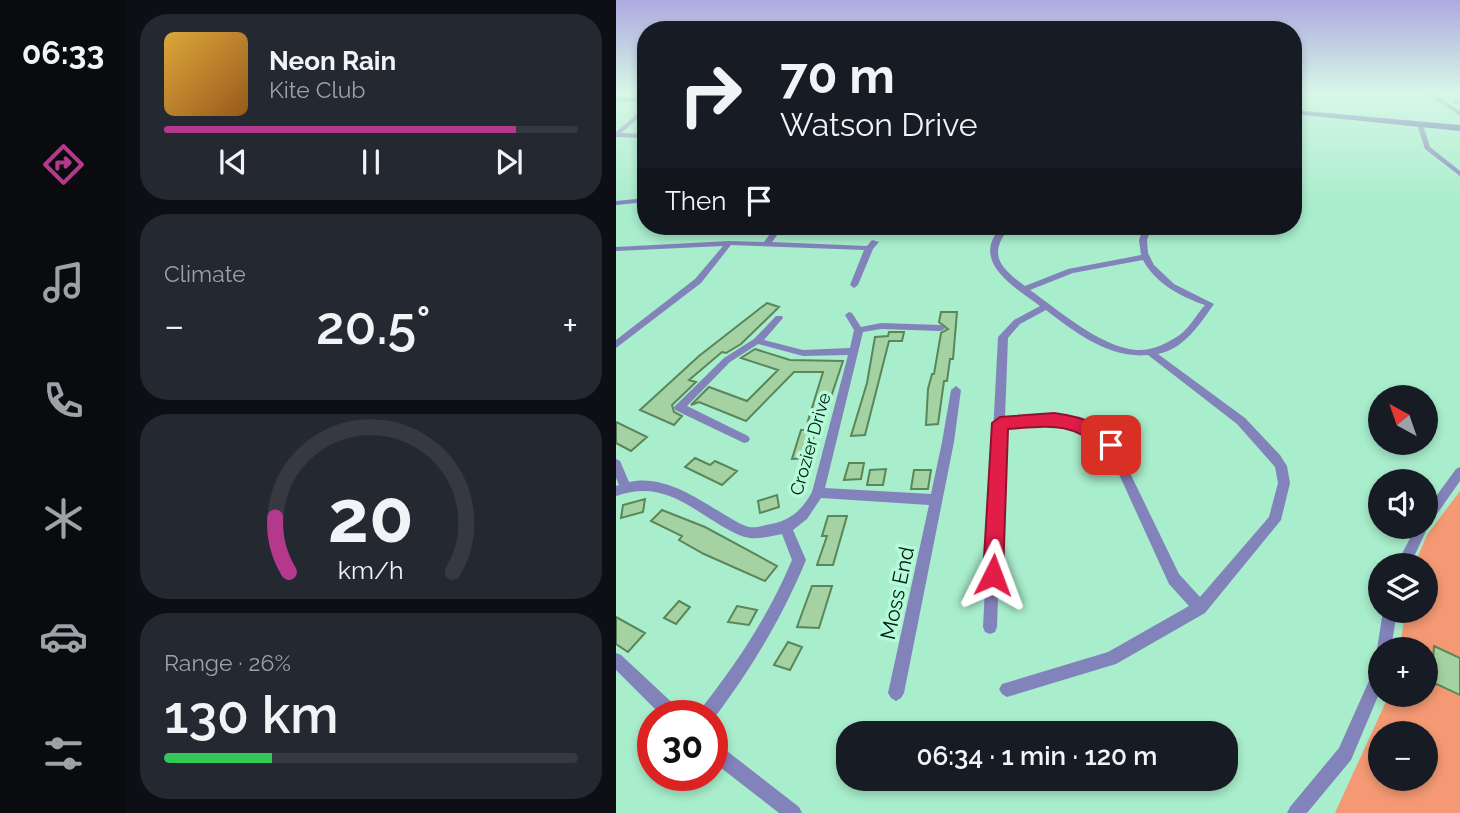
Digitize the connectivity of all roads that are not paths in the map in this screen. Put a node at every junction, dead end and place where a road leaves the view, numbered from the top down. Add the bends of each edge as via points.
1 (1422, 130) edge
2 (616, 135) edge
3 (637, 136) edge
4 (1460, 174) edge
5 (637, 201) edge
6 (616, 203) edge
7 (773, 235) edge
8 (999, 235) edge
9 (1145, 235) edge
10 (729, 243) junction
11 (767, 243) junction
12 (616, 249) edge
13 (1145, 257) junction
14 (854, 285) dead end
15 (1025, 289) junction
16 (1048, 305) junction
17 (849, 315) dead end
18 (779, 318) dead end
19 (942, 328) dead end
20 (859, 330) junction
21 (757, 341) junction
22 (616, 345) edge
23 (854, 351) junction
24 (1153, 355) junction
25 (956, 390) dead end
26 (1000, 423) junction
27 (744, 439) dead end
28 (616, 464) edge
29 (1460, 472) edge
30 (620, 489) edge
31 (818, 493) junction
32 (935, 500) junction
33 (1438, 503) edge
34 (786, 529) junction
35 (1200, 608) junction
36 (990, 627) dead end
37 (616, 660) edge
38 (1007, 689) dead end
39 (896, 693) dead end
40 (657, 700) edge
41 (718, 700) edge
42 (1368, 700) edge
43 (728, 762) edge
44 (793, 813) edge
45 (1296, 813) edge

1 - 4 street via 1427,148
2 - 3 street
5 - 6 street
7 - 11 street
8 - 15 street via 993,245 995,264
9 - 13 street
10 - 11 street
10 - 12 street
10 - 22 street via 698,281
11 - 14 street via 872,245
13 - 15 street via 1071,271
13 - 24 street via 1178,293 1210,304 1197,327
15 - 16 street
16 - 24 street via 1116,349
16 - 26 street via 1017,322 1003,337
17 - 20 street
18 - 21 street
19 - 20 street
20 - 23 street, Crozier Drive
21 - 23 street via 803,353
21 - 27 street via 727,360 679,407
23 - 31 street, Crozier Drive
24 - 35 street via 1241,421 1281,466 1284,483 1275,520
25 - 32 street, Moss End
26 - 35 street via 1073,422 1111,445 1174,579
26 - 36 street
28 - 30 street
29 - 33 street
30 - 34 street via 663,487 747,533
31 - 32 street
31 - 34 street, Crozier Drive via 811,508
32 - 39 street, Moss End
34 - 41 street via 799,560 750,659
35 - 38 street via 1111,659
37 - 40 street
42 - 45 street via 1345,754
43 - 44 street

